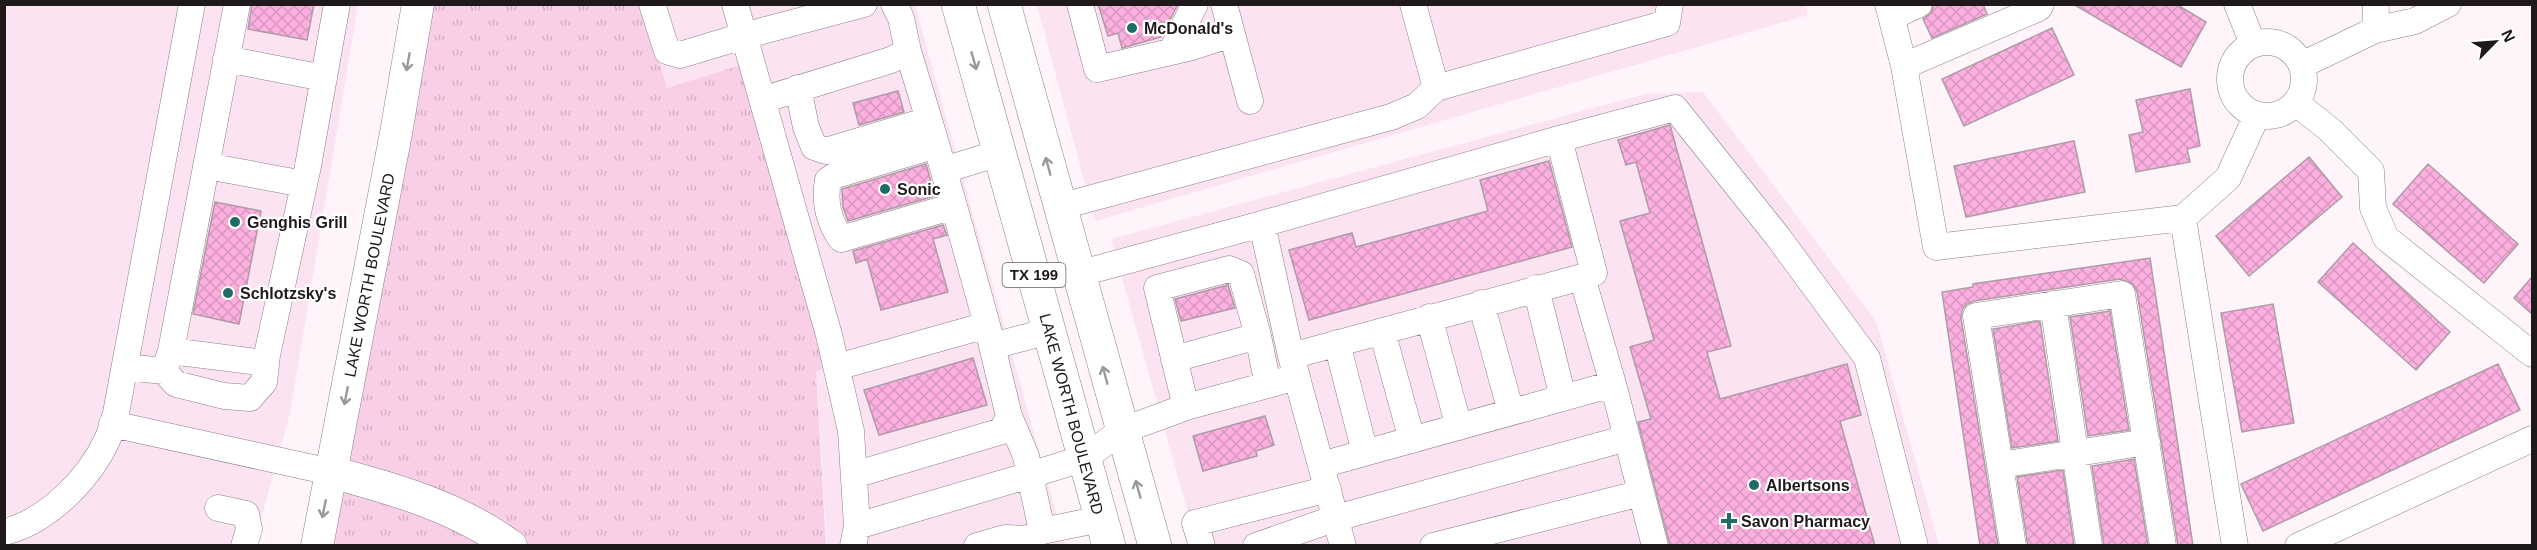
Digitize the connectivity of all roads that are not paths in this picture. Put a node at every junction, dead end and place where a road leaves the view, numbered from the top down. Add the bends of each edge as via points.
1 (192, 4) edge
2 (237, 4) edge
3 (337, 4) edge
4 (418, 4) edge
5 (652, 4) edge
6 (735, 4) edge
7 (864, 4) edge
8 (894, 4) edge
9 (958, 4) edge
10 (987, 4) edge
11 (1080, 4) edge
12 (1195, 4) edge
13 (1209, 4) edge
14 (1224, 4) edge
15 (1413, 4) edge
16 (1670, 4) edge
17 (1919, 4) edge
18 (2041, 4) edge
19 (2236, 4) edge
20 (2376, 4) edge
21 (2405, 4) edge
22 (2448, 4) edge
23 (1890, 11) edge
24 (1007, 18) edge
25 (2375, 30) junction
26 (1232, 34) junction
27 (743, 36) junction
28 (2253, 44) junction
29 (1181, 49) junction
30 (908, 51) junction
31 (226, 59) junction
32 (2302, 65) junction
33 (1904, 66) junction
34 (324, 78) junction
35 (798, 88) junction
36 (1436, 88) junction
37 (762, 100) junction
38 (1250, 101) dead end
39 (2296, 103) junction
40 (2257, 114) junction
41 (929, 120) junction
42 (1559, 139) junction
43 (936, 145) junction
44 (999, 153) junction
45 (207, 166) junction
46 (944, 170) junction
47 (304, 184) junction
48 (954, 206) junction
49 (1059, 207) junction
50 (2183, 218) junction
51 (1262, 224) junction
52 (841, 238) junction
53 (805, 250) junction
54 (1144, 256) junction
55 (1078, 274) junction
56 (1582, 277) junction
57 (1157, 288) junction
58 (1536, 288) junction
59 (1481, 303) junction
60 (2053, 304) junction
61 (1429, 317) junction
62 (1382, 330) junction
63 (1050, 331) junction
64 (989, 336) junction
65 (1258, 336) junction
66 (1337, 343) junction
67 (2532, 354) edge
68 (1174, 358) junction
69 (167, 361) junction
70 (266, 363) junction
71 (1294, 366) junction
72 (124, 367) junction
73 (837, 367) junction
74 (1613, 384) junction
75 (1268, 385) junction
76 (1563, 398) junction
77 (1186, 407) junction
78 (1511, 412) junction
79 (1009, 416) junction
80 (112, 424) junction
81 (1459, 427) junction
82 (1121, 431) junction
83 (1627, 438) junction
84 (2532, 439) edge
85 (1412, 440) junction
86 (2146, 442) junction
87 (1365, 453) junction
88 (2075, 453) junction
89 (1085, 458) junction
90 (2000, 465) junction
91 (331, 472) junction
92 (854, 475) junction
93 (1030, 476) junction
94 (1324, 477) junction
95 (1641, 493) junction
96 (218, 508) dead end
97 (1336, 518) junction
98 (4, 532) edge
99 (1105, 532) edge
100 (855, 536) edge
101 (1032, 539) edge
102 (1651, 545) edge
103 (244, 546) edge
104 (317, 546) edge
105 (511, 546) edge
106 (977, 546) edge
107 (1155, 546) edge
108 (1202, 546) edge
109 (1256, 546) edge
110 (1343, 546) edge
111 (1433, 546) edge
112 (1916, 546) edge
113 (2013, 546) edge
114 (2089, 546) edge
115 (2163, 546) edge
116 (2235, 546) edge
117 (2298, 546) edge

1 - 72 street
2 - 31 street
3 - 34 street
4 -> 91 main road, LAKE WORTH BOULEVARD
5 - 27 street via 668,51 680,55
6 - 27 street
7 - 27 street
8 - 30 street
9 -> 44 highway, LAKE WORTH BOULEVARD / TX 199
10 - 24 highway
11 - 29 street via 1097,69
12 - 29 street
13 - 29 street via 1209,25
14 - 26 street
15 - 36 street
16 - 36 street via 1667,23
17 - 23 street
18 - 33 street
19 - 28 street
20 - 25 street
21 - 25 street
22 - 25 street via 2415,21
23 - 33 street
49 -> 24 highway, TX 199
25 - 32 street
26 - 29 street
26 - 38 street
27 - 37 street
28 - 32 street via 2276,43 2287,48
28 - 40 street via 2235,60 2230,83 2240,105
30 - 35 street via 891,60
30 - 41 street
31 - 34 street
31 - 45 street
32 - 39 street via 2302,92
33 - 50 street via 1935,247
34 - 47 street
35 - 37 street
35 - 41 street via 814,147 825,151
36 - 49 street via 1417,106 1391,117
37 - 53 street
39 - 40 street via 2275,116
39 - 67 street via 2371,171 2373,208 2386,238
40 - 50 street via 2228,178
41 - 43 street
42 - 51 street
42 - 56 street via 1594,273
42 - 112 street via 1675,108 1778,237 1867,358
43 - 46 street
43 - 52 street via 828,180 825,197 831,224
44 - 46 street
44 - 63 highway, LAKE WORTH BOULEVARD / TX 199
45 - 47 street
45 - 69 street
46 - 48 street
47 - 70 street
48 - 52 street
48 - 64 street
49 - 55 highway, TX 199
50 - 116 street
51 - 54 street
51 - 71 street
52 - 53 street
53 - 73 street
54 - 55 street
54 - 57 street
82 -> 55 highway, TX 199
56 - 58 street
56 - 74 street
57 - 65 street via 1229,269 1241,274
57 - 68 street
58 - 59 street
58 - 76 street
59 - 61 street
59 - 78 street
60 - 86 street via 2122,294
60 - 88 street
60 - 90 street via 1976,316
61 - 62 street
61 - 81 street
62 - 66 street
62 - 85 street
63 - 64 street
63 - 89 highway, LAKE WORTH BOULEVARD / TX 199
64 - 73 street
64 - 79 street
65 - 68 street
65 - 75 street
66 - 71 street
66 - 87 street
68 - 77 street
69 - 70 street
69 - 70 street via 176,384 250,398 264,382
69 - 72 street
71 - 75 street
71 - 94 street
72 - 80 street
73 - 92 street via 851,431
74 - 76 street
74 - 83 street
75 - 77 street
76 - 78 street
77 - 82 street
78 - 81 street
79 - 92 street via 1002,431
79 - 93 street
80 - 91 street
80 - 98 street via 89,470 64,497 37,517
81 - 85 street
82 - 89 street
107 -> 82 highway, TX 199
83 - 95 street
83 - 97 street
84 - 117 street
85 - 87 street
86 - 88 street
86 - 115 street
87 - 94 street
88 - 90 street
88 - 114 street
89 - 93 street
89 - 99 highway, LAKE WORTH BOULEVARD / TX 199
90 - 113 street
91 -> 104 main road, LAKE WORTH BOULEVARD
91 - 105 main road via 406,492 487,528
92 - 100 street
93 - 100 street
93 - 101 street
94 - 97 street
94 - 108 street via 1195,524
95 - 102 street
95 - 111 street
96 - 103 street via 246,514 249,529
97 - 109 street
97 - 110 street
99 - 101 street
101 - 106 street via 1005,538

